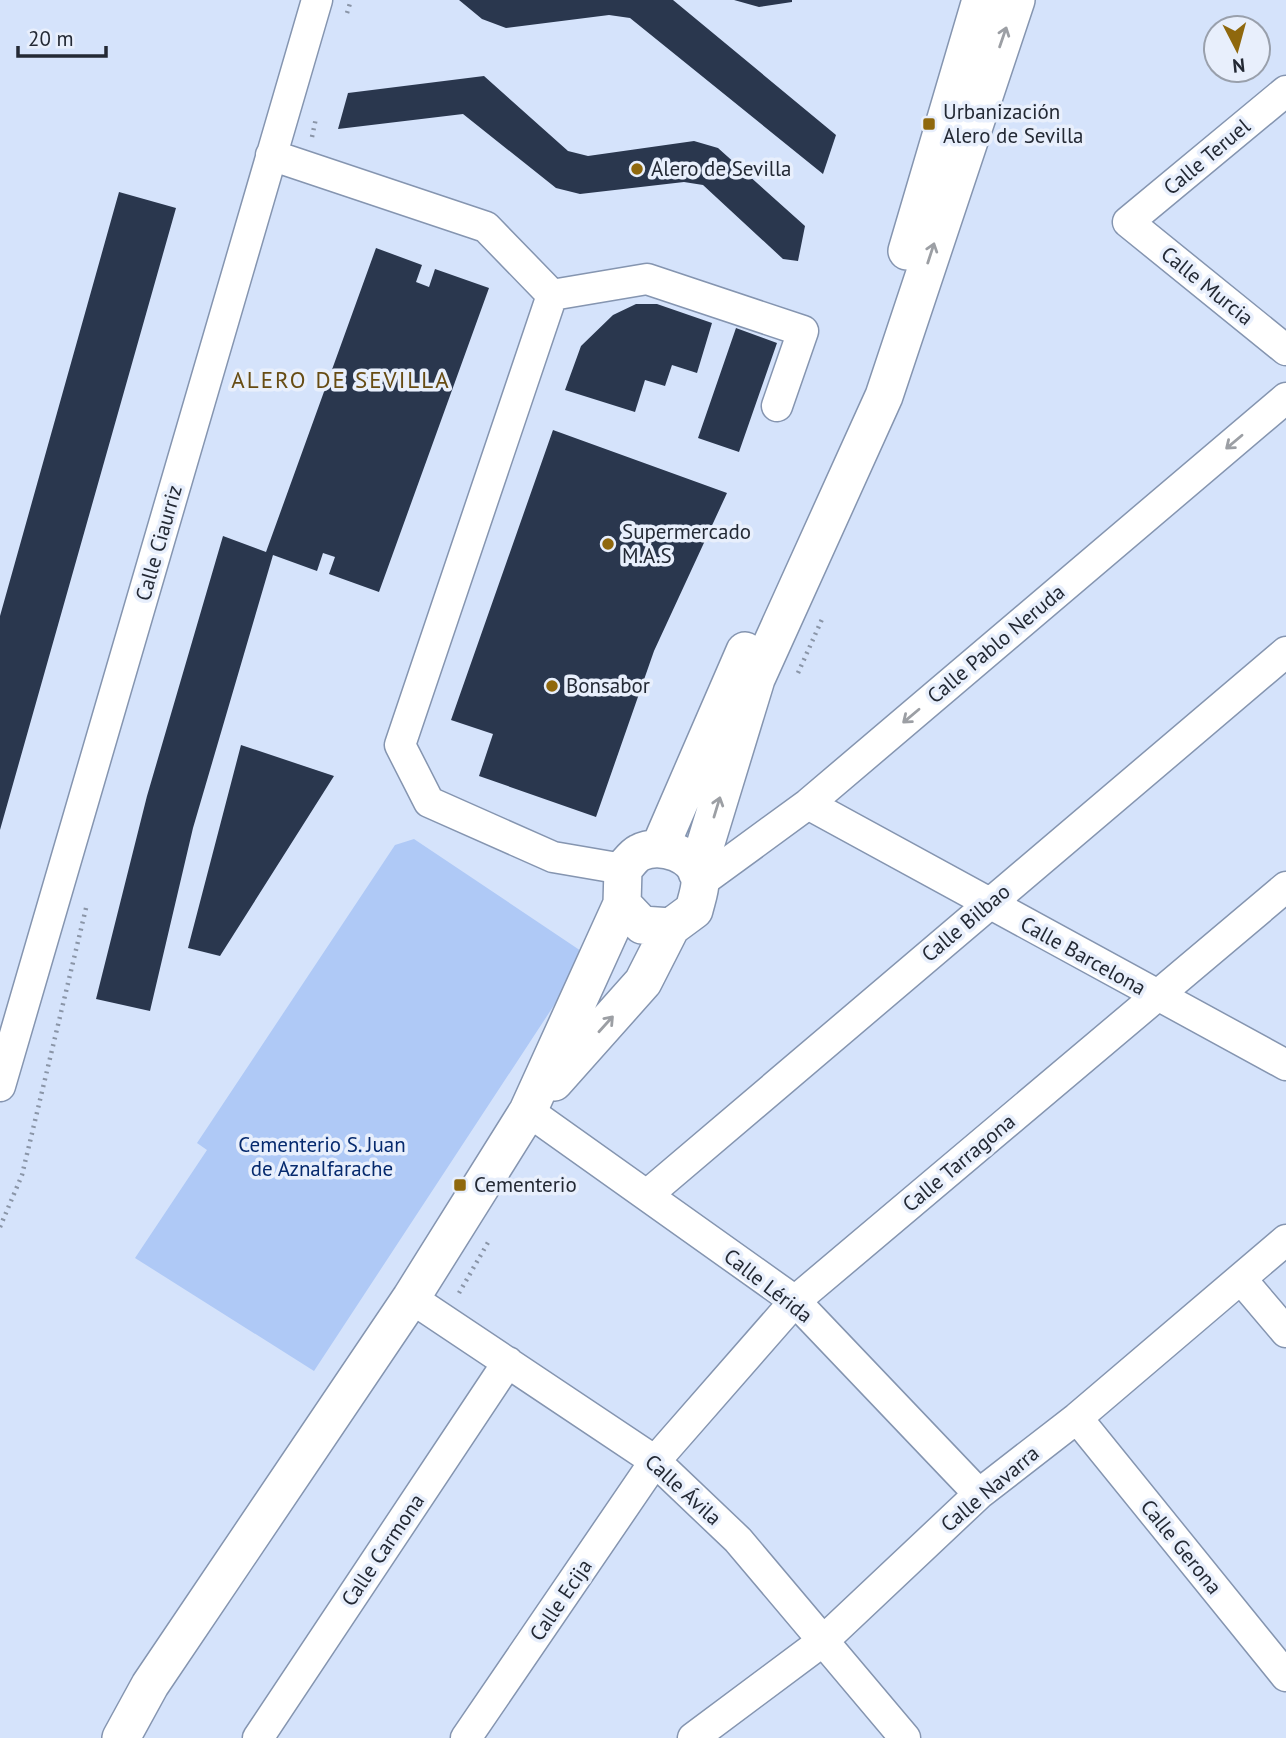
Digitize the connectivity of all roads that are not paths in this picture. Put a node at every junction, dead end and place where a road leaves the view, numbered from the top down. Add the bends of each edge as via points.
1 (317, 0) edge
2 (981, 0) edge
3 (1016, 0) edge
4 (1286, 91) edge
5 (271, 155) junction
6 (1128, 222) joint
7 (552, 295) junction
8 (1286, 350) edge
9 (1286, 398) edge
10 (777, 406) dead end
11 (1286, 652) edge
12 (808, 804) junction
13 (660, 847) junction
14 (623, 869) junction
15 (698, 877) junction
16 (1286, 887) edge
17 (988, 903) junction
18 (622, 905) junction
19 (671, 927) junction
20 (1157, 997) junction
21 (1284, 1060) edge
22 (0, 1086) edge
23 (528, 1111) junction
24 (647, 1195) junction
25 (1286, 1240) edge
26 (1241, 1279) junction
27 (411, 1298) junction
28 (795, 1301) junction
29 (1286, 1332) edge
30 (508, 1362) junction
31 (1077, 1418) junction
32 (655, 1461) junction
33 (979, 1494) junction
34 (822, 1641) junction
35 (1286, 1676) edge
36 (695, 1737) edge
37 (121, 1738) edge
38 (258, 1738) edge
39 (466, 1738) edge
40 (905, 1738) edge

1 - 5 street, Calle Ciaurriz
2 - 13 street via 864,395 730,681
15 -> 3 street via 757,679 884,396
4 - 6 street, Calle Teruel
5 - 7 street via 486,227
5 - 22 street, Calle Ciaurriz
6 - 8 street, Calle Murcia
7 - 10 street via 647,279 803,331
7 - 14 street via 400,745 429,802 554,856
9 -> 12 street, Calle Pablo Neruda
11 - 17 street, Calle Bilbao
12 - 15 street, Calle Pablo Neruda
12 - 17 street, Calle Barcelona
13 - 14 street via 638,853
13 - 15 street via 682,854
14 - 18 street
15 - 19 street via 694,910
16 - 20 street, Calle Tarragona
17 - 20 street, Calle Barcelona
17 - 24 street, Calle Bilbao
18 - 19 street via 642,925
18 - 23 street
23 -> 19 street via 643,982
20 - 21 street, Calle Barcelona
20 - 28 street, Calle Tarragona
23 - 24 street, Calle Lérida
23 - 27 street
24 - 28 street, Calle Lérida
25 - 26 street, Calle Navarra
26 - 29 street
26 - 31 street, Calle Navarra
27 - 30 street, Calle Ávila
27 - 37 street via 150,1685
28 - 32 street, Calle Tarragona
28 - 33 street, Calle Lérida
30 - 32 street, Calle Ávila
30 - 38 street, Calle Carmona
31 - 33 street, Calle Navarra
31 - 35 street, Calle Gerona
32 - 34 street, Calle Ávila via 738,1540
32 - 39 street, Calle Ecija
33 - 34 street, Calle Navarra
34 - 36 street, Calle Navarra
34 - 40 street, Calle Ávila

